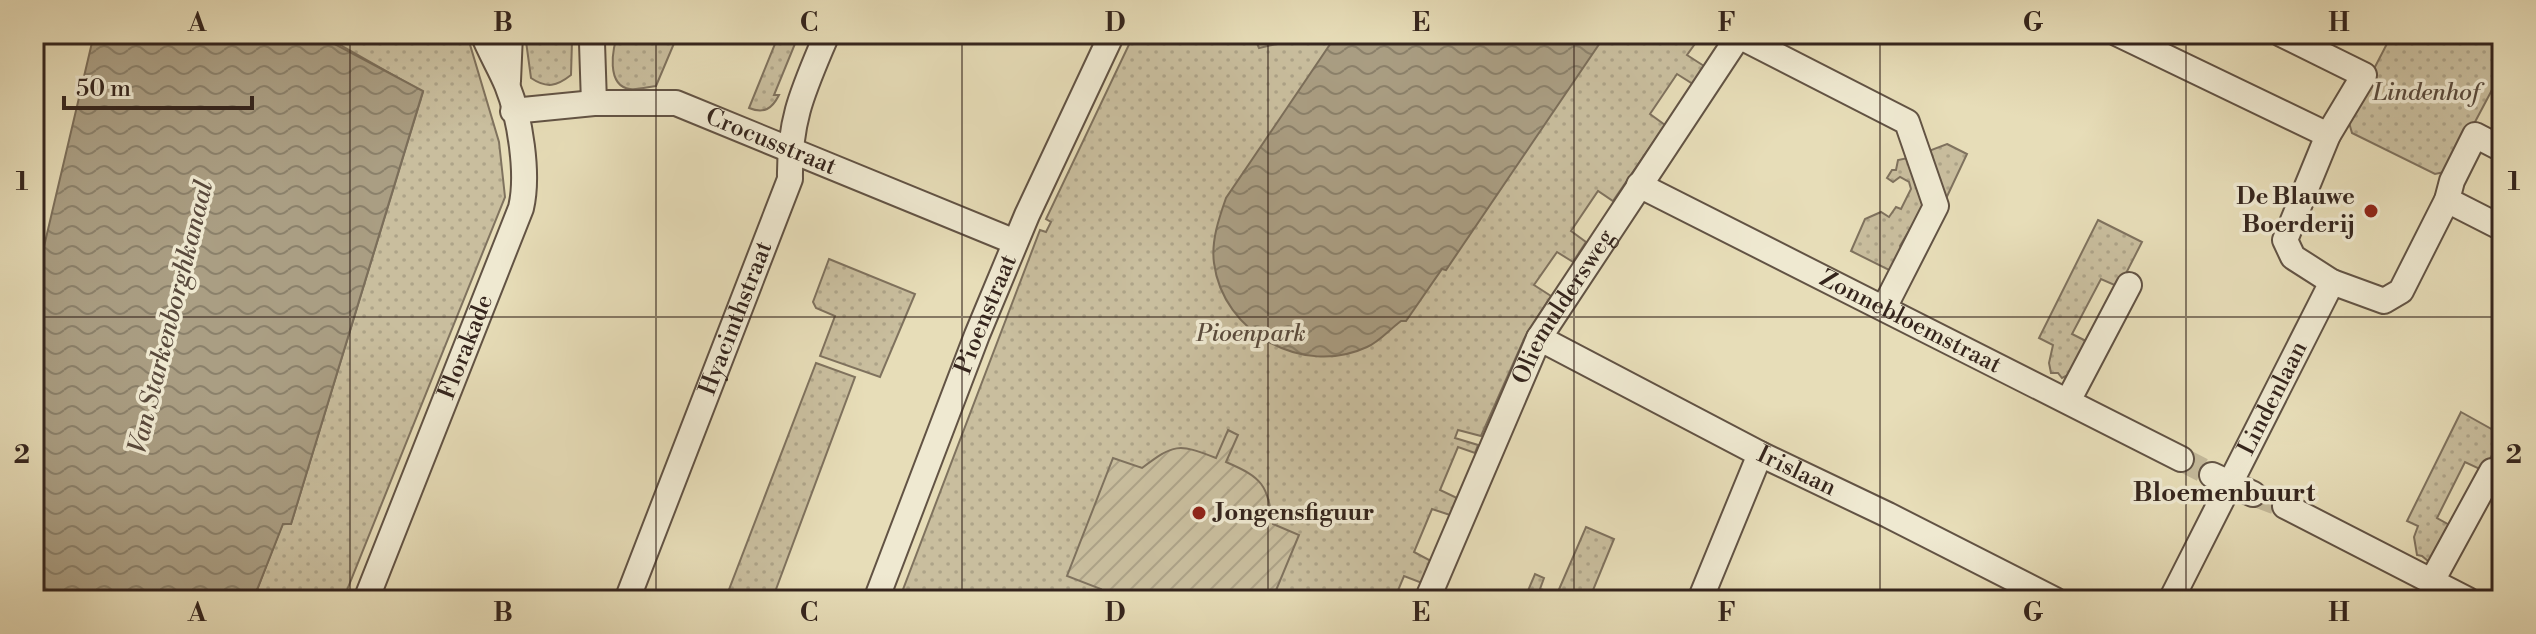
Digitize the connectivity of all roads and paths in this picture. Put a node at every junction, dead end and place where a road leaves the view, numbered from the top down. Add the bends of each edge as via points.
1 (483, 34) edge
2 (510, 34) edge
3 (595, 34) edge
4 (827, 34) edge
5 (1112, 34) edge
6 (2118, 34) edge
7 (2281, 34) edge
8 (1739, 35) edge
9 (511, 99) junction
10 (594, 103) junction
11 (2328, 135) junction
12 (789, 148) junction
13 (2502, 149) edge
14 (1639, 185) junction
15 (2447, 200) junction
16 (2502, 228) edge
17 (1015, 242) junction
18 (2332, 282) junction
19 (2129, 285) dead end
20 (1884, 308) junction
21 (1539, 338) junction
22 (2068, 401) junction
23 (1760, 454) junction
24 (2181, 459) tunnel mouth
25 (2492, 471) dead end
26 (2220, 480) junction
27 (2253, 494) tunnel mouth
28 (2285, 506) tunnel mouth
29 (2432, 581) junction
30 (366, 600) edge
31 (627, 600) edge
32 (876, 600) edge
33 (1427, 600) edge
34 (1700, 600) edge
35 (2055, 600) edge
36 (2171, 600) edge
37 (2468, 600) edge

1 - 9 street, Florakade
2 - 9 street, Florakade
3 - 10 street
4 - 12 street, Hyacinthstraat via 796,107
5 - 17 street, Pioenstraat
6 - 11 street
7 - 11 street via 2364,75
8 - 14 street, Oliemuldersweg
8 - 20 street via 1907,122 1936,206
9 - 10 street, Crocusstraat
9 - 30 street, Florakade via 524,154 521,208
10 - 12 street, Crocusstraat via 676,103
11 - 18 street via 2285,240 2293,257
12 - 17 street, Crocusstraat
12 - 31 street, Hyacinthstraat via 790,179
13 - 15 street via 2475,135
14 - 20 street, Zonnebloemstraat
14 - 21 street, Oliemuldersweg
15 - 16 street
15 - 18 street via 2401,291 2384,301
17 - 32 street, Pioenstraat
18 - 26 street, Lindenlaan
19 - 22 street
20 - 22 street, Zonnebloemstraat
21 - 23 street, Irislaan
21 - 33 street, Oliemuldersweg
22 - 24 street, Zonnebloemstraat
23 - 34 street
23 - 35 street, Irislaan
25 - 29 street
26 - 27 street
26 - 36 street, Lindenlaan
28 - 29 street
29 - 37 street

